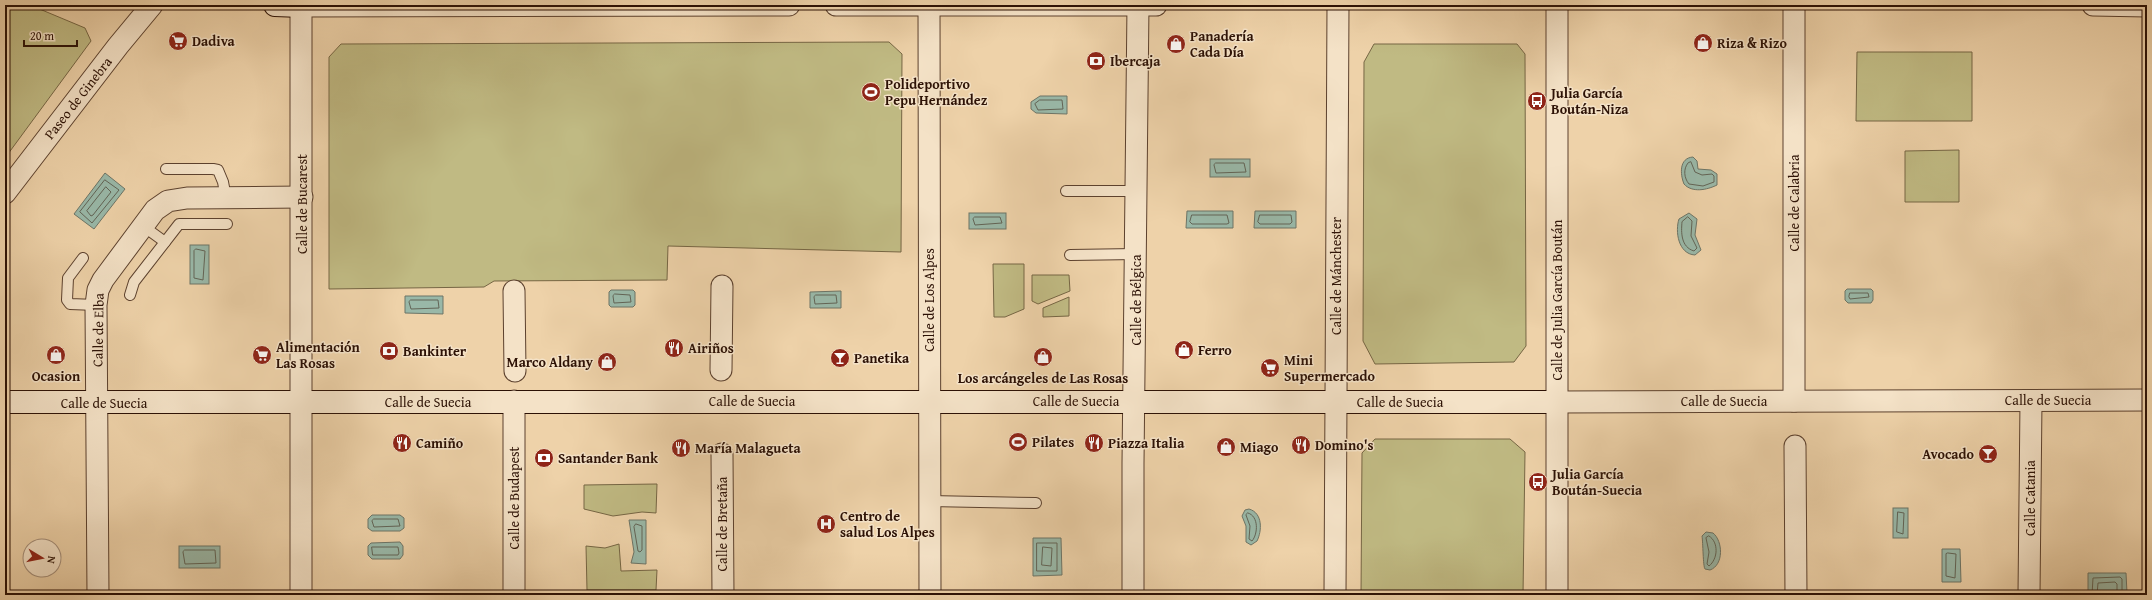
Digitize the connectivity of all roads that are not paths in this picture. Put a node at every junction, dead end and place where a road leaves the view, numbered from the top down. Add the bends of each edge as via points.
1 (152, 5) edge
2 (275, 5) edge
3 (629, 5) edge
4 (788, 5) edge
5 (836, 5) edge
6 (1138, 5) edge
7 (1156, 5) edge
8 (1338, 5) edge
9 (1557, 5) edge
10 (1794, 5) edge
11 (2093, 5) edge
12 (301, 6) edge
13 (929, 6) edge
14 (2147, 6) edge
15 (166, 169) dead end
16 (1137, 191) junction
17 (1066, 192) dead end
18 (5, 193) edge
19 (302, 197) junction
20 (226, 198) junction
21 (227, 224) dead end
22 (143, 226) junction
23 (165, 242) junction
24 (1136, 254) junction
25 (1070, 255) dead end
26 (83, 258) dead end
27 (722, 286) dead end
28 (514, 291) dead end
29 (130, 294) dead end
30 (96, 305) junction
31 (721, 370) dead end
32 (515, 371) dead end
33 (929, 400) junction
34 (2147, 400) edge
35 (514, 401) junction
36 (1135, 401) junction
37 (1794, 401) junction
38 (2031, 401) junction
39 (5, 402) edge
40 (302, 402) junction
41 (1336, 402) junction
42 (1557, 402) junction
43 (98, 403) junction
44 (1795, 446) dead end
45 (722, 454) dead end
46 (929, 501) junction
47 (1036, 503) dead end
48 (98, 595) edge
49 (301, 595) edge
50 (514, 595) edge
51 (723, 595) edge
52 (930, 595) edge
53 (1133, 595) edge
54 (1335, 595) edge
55 (1557, 595) edge
56 (1796, 595) edge
57 (2029, 595) edge

1 - 18 street, Paseo de Ginebra
2 - 12 street
3 - 4 street
3 - 12 street
5 - 13 street
6 - 7 street
6 - 13 street
6 - 16 street, Calle de Bélgica
8 - 41 street, Calle de Mánchester
9 - 42 street, Calle de Julia García Boután
10 - 37 street, Calle de Calabria
11 - 14 street
12 - 19 street, Calle de Bucarest
13 - 33 street, Calle de Los Alpes
15 - 20 lane via 218,170
16 - 17 lane
16 - 24 street, Calle de Bélgica
19 - 20 street, Calle de Elba
19 - 40 street, Calle de Bucarest
20 - 22 street, Calle de Elba via 187,198 168,201 155,210
21 - 23 lane via 179,224
22 - 23 lane
22 - 30 street, Calle de Elba via 102,280
23 - 29 lane via 134,282
24 - 25 lane
24 - 36 street, Calle de Bélgica
26 - 30 lane via 68,278 67,300 70,304
27 - 31 street
28 - 32 street
30 - 43 street, Calle de Elba
33 - 35 street, Calle de Suecia
33 - 36 street, Calle de Suecia
33 - 46 street, Calle de Los Alpes
34 - 38 street, Calle de Suecia
35 - 40 street, Calle de Suecia
35 - 50 street, Calle de Budapest
36 - 41 street, Calle de Suecia
36 - 53 street, Calle de Bélgica
37 - 38 street, Calle de Suecia
37 - 42 street, Calle de Suecia
38 - 57 street, Calle Catania
39 - 43 street, Calle de Suecia
40 - 43 street, Calle de Suecia
40 - 49 street, Calle de Bucarest
41 - 42 street, Calle de Suecia
41 - 54 street, Calle de Mánchester
42 - 55 street, Calle de Julia García Boután
43 - 48 street, Calle de Elba
44 - 56 street
45 - 51 street, Calle de Bretaña
46 - 47 lane
46 - 52 street, Calle de Los Alpes

